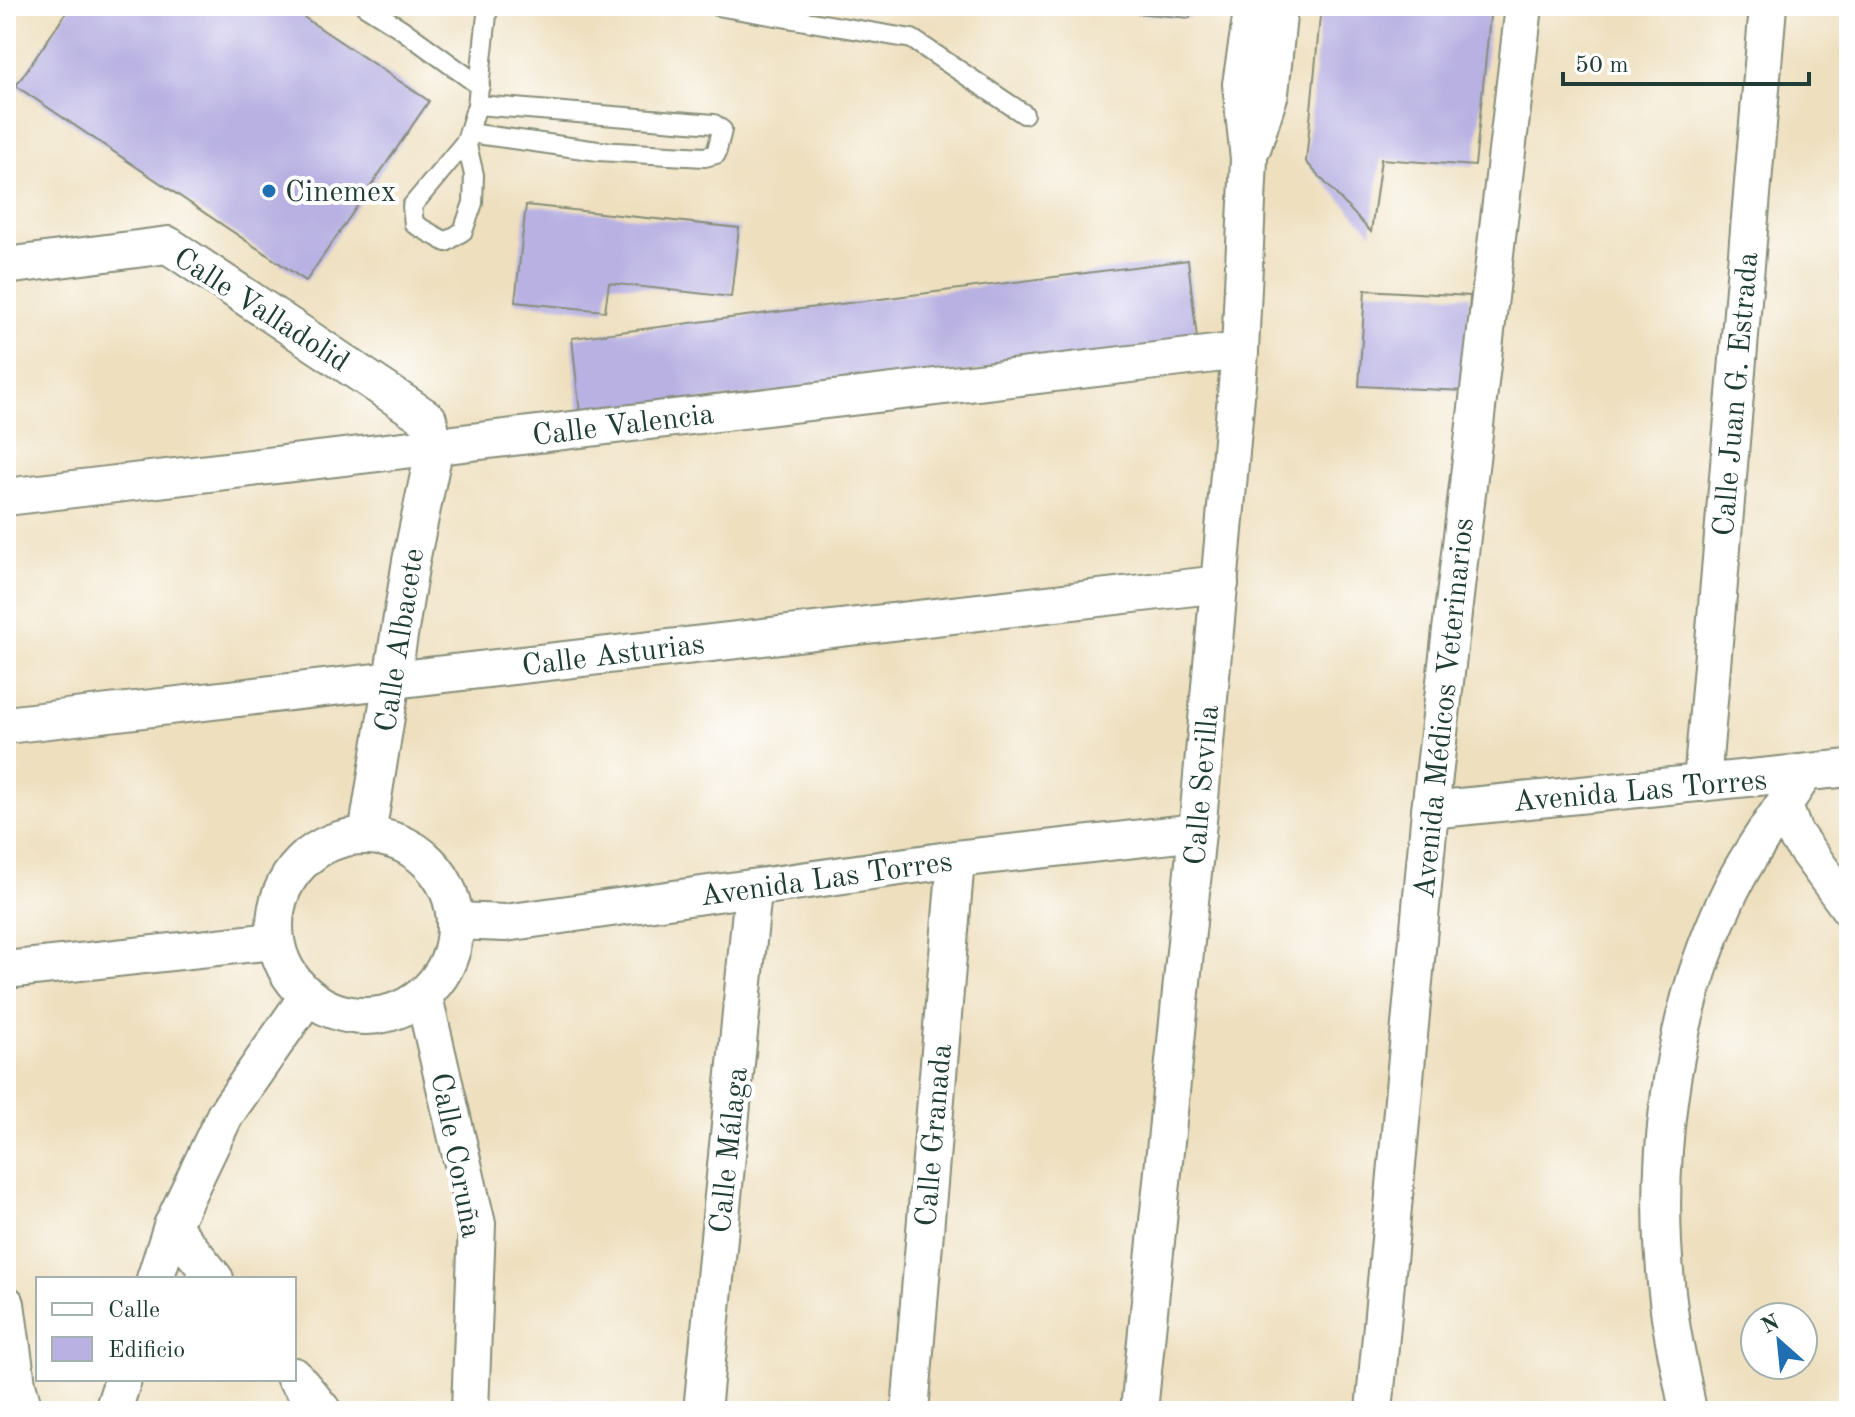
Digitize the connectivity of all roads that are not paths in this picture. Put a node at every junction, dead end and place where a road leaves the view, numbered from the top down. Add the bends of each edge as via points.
1 (365, 6) edge
2 (488, 6) edge
3 (717, 6) edge
4 (1253, 6) edge
5 (1279, 6) edge
6 (1524, 6) edge
7 (1768, 6) edge
8 (764, 9) edge
9 (479, 96) junction
10 (554, 112) junction
11 (1024, 114) dead end
12 (467, 137) junction
13 (552, 143) junction
14 (1249, 159) junction
15 (6, 266) edge
16 (1240, 351) junction
17 (435, 446) junction
18 (6, 497) edge
19 (1220, 584) junction
20 (393, 680) junction
21 (6, 725) edge
22 (1849, 768) edge
23 (1804, 774) junction
24 (1702, 783) junction
25 (1784, 806) junction
26 (1430, 810) junction
27 (1197, 832) junction
28 (367, 835) junction
29 (956, 859) junction
30 (1849, 883) edge
31 (753, 890) junction
32 (1848, 906) edge
33 (456, 921) junction
34 (274, 941) junction
35 (6, 970) edge
36 (307, 997) junction
37 (424, 997) junction
38 (172, 1226) junction
39 (156, 1277) edge
40 (213, 1277) edge
41 (6, 1304) edge
42 (296, 1378) edge
43 (122, 1381) edge
44 (24, 1411) edge
45 (113, 1411) edge
46 (323, 1411) edge
47 (470, 1411) edge
48 (702, 1411) edge
49 (910, 1411) edge
50 (1139, 1411) edge
51 (1374, 1411) edge
52 (1688, 1411) edge

1 - 9 lane via 400,28
2 - 9 lane
3 - 8 lane
4 - 14 street, Calle Sevilla via 1241,84
5 - 14 street, Calle Sevilla via 1270,93
6 - 26 street, Avenida Médicos Veterinarios
7 - 24 street, Calle Juan G. Estrada
8 - 11 lane via 912,39
9 - 10 lane
9 - 12 lane
10 - 13 lane
10 - 13 lane via 714,124 722,130 716,154 705,157
12 - 12 lane via 412,206 414,224 446,242 463,231 473,203
12 - 13 lane
14 - 16 street, Calle Sevilla
15 - 17 street, Calle Valladolid via 168,245 428,419
16 - 17 street, Calle Valencia
16 - 19 street, Calle Sevilla
17 - 18 street, Calle Valencia
17 - 20 street, Calle Albacete
19 - 20 street, Calle Asturias
19 - 27 street, Calle Sevilla
20 - 21 street, Calle Asturias
20 - 28 street, Calle Albacete
22 - 23 street, Avenida Las Torres
23 - 24 street, Avenida Las Torres
23 - 25 street
24 - 26 street, Avenida Las Torres
25 - 32 street via 1794,833
25 - 52 street via 1726,898 1684,1011 1667,1121 1662,1225 1669,1310
26 - 51 street, Avenida Médicos Veterinarios
27 - 29 street, Avenida Las Torres
27 - 50 street, Calle Sevilla
28 - 33 street via 412,847 442,877
28 - 34 street via 320,847 291,874 274,914
29 - 31 street, Avenida Las Torres
29 - 49 street, Calle Granada
30 - 32 street
31 - 33 street, Avenida Las Torres via 505,923
31 - 48 street, Calle Málaga
33 - 37 street via 444,969
34 - 35 street
34 - 36 street via 284,969
36 - 37 street via 350,1016 399,1010
36 - 38 street via 225,1115
37 - 47 street, Calle Coruña via 477,1224
38 - 39 street
38 - 40 street
41 - 44 street
42 - 46 street
43 - 45 street

